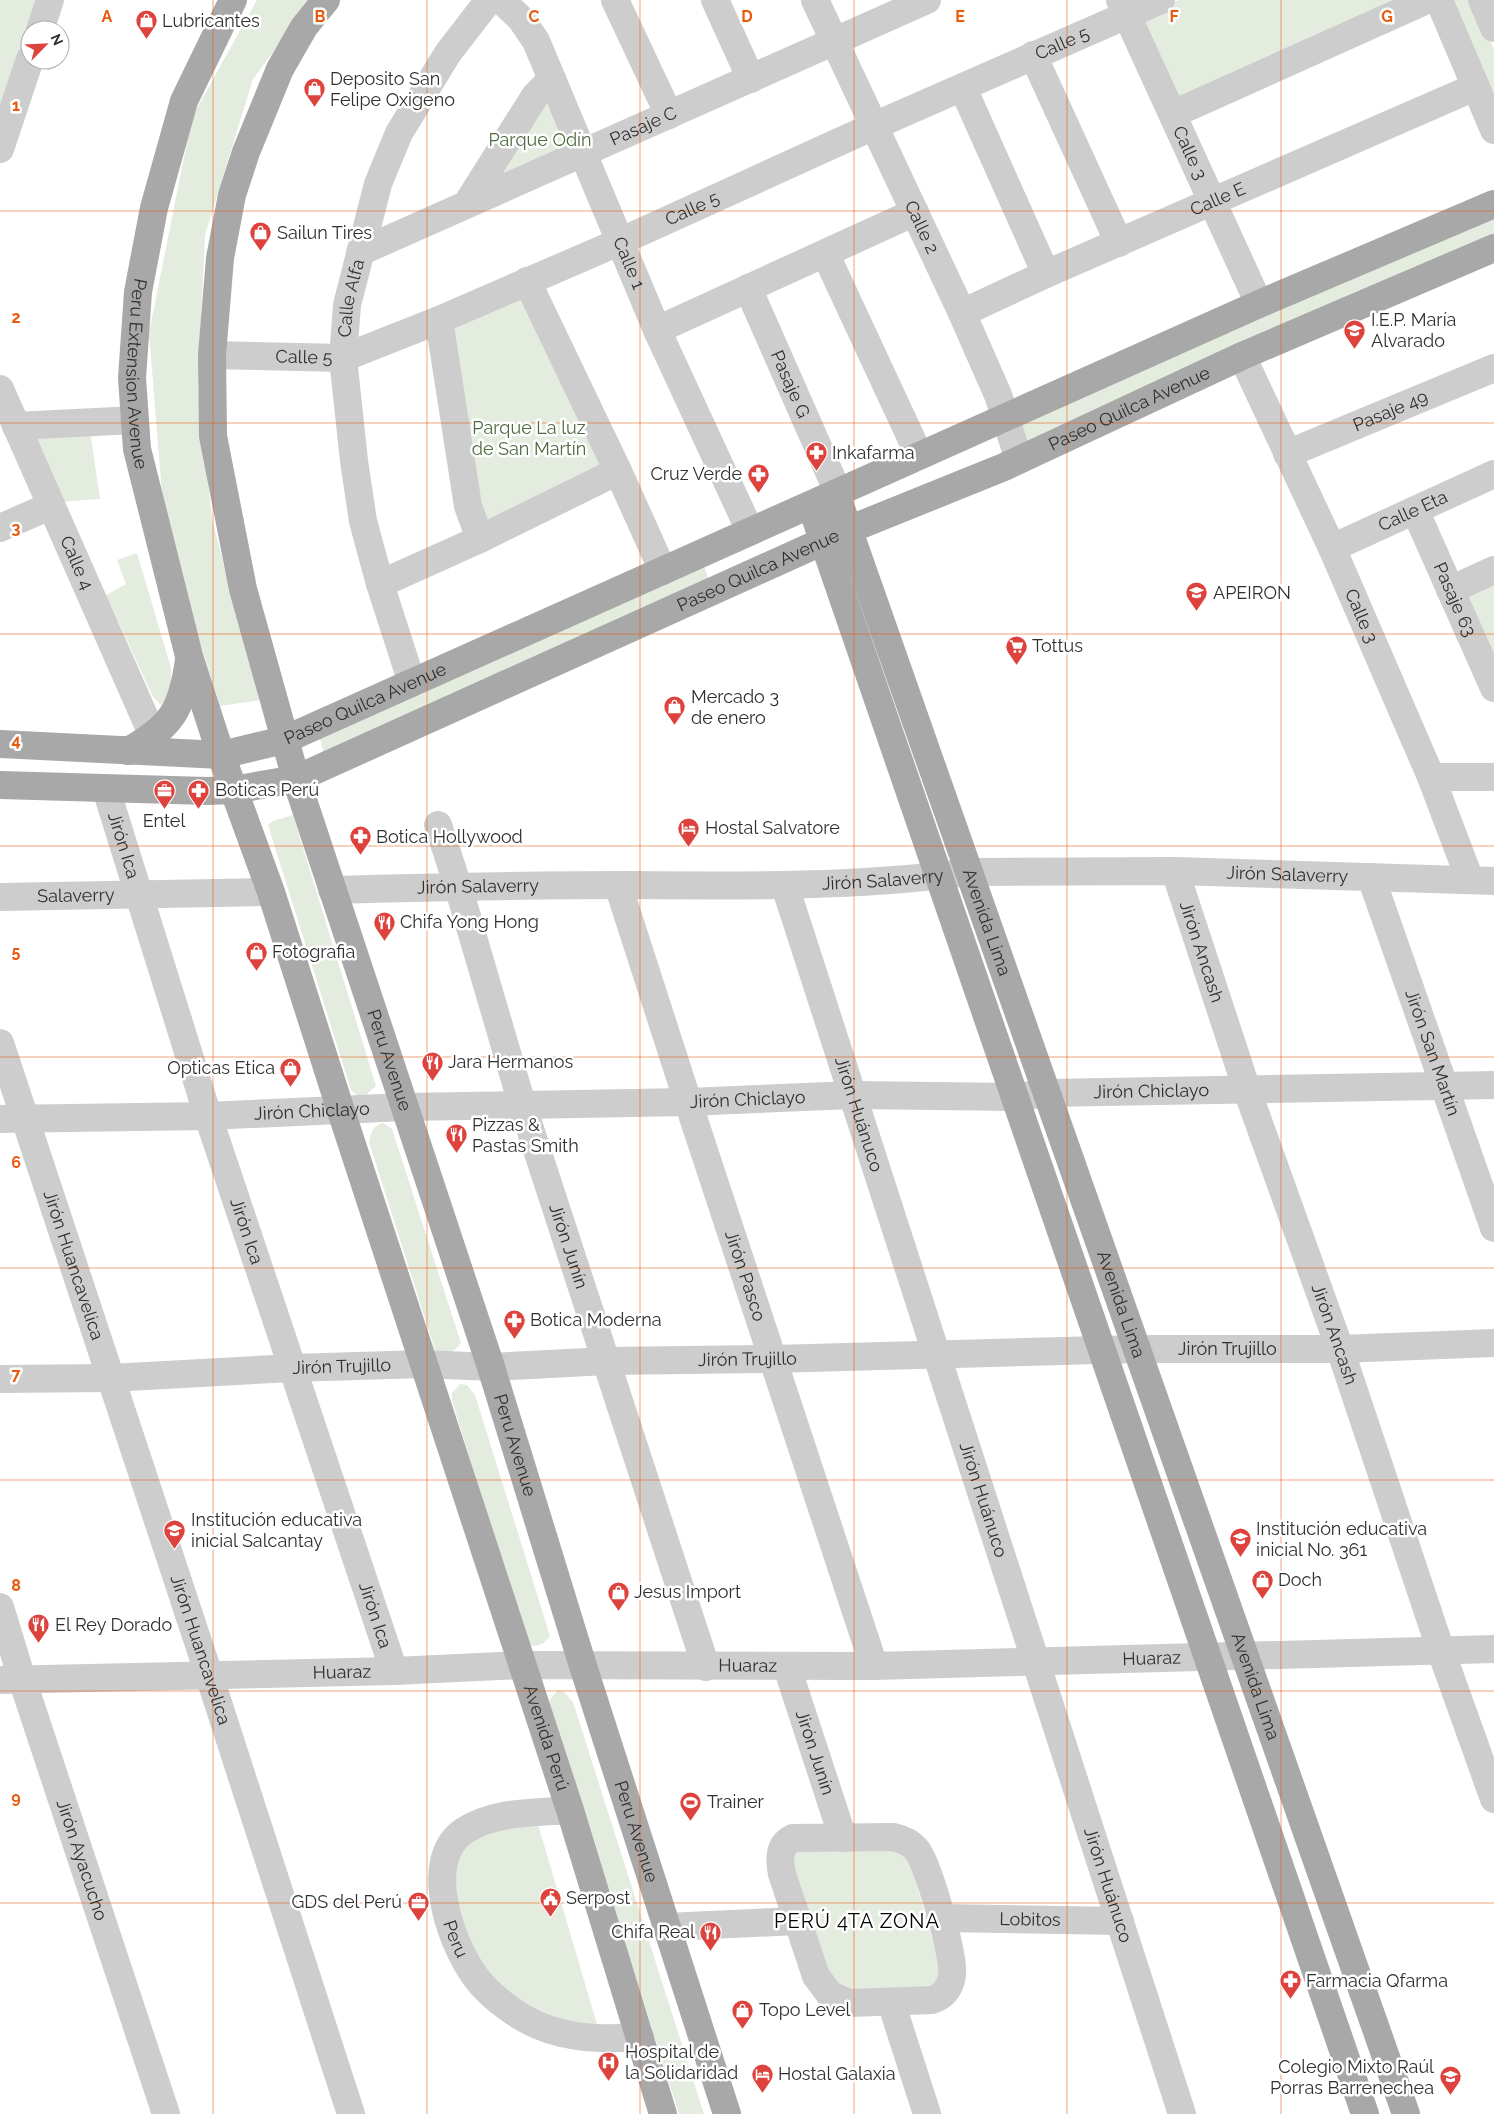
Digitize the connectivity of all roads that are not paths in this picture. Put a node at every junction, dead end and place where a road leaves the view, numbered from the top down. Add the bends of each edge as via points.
1 (50, 0) edge
2 (233, 0) edge
3 (326, 0) edge
4 (489, 0) edge
5 (501, 0) edge
6 (615, 0) edge
7 (715, 0) edge
8 (815, 0) edge
9 (927, 0) edge
10 (1161, 0) edge
11 (1427, 0) edge
12 (1439, 0) edge
13 (1483, 0) edge
14 (1494, 1) edge
15 (1123, 7) edge
16 (43, 20) edge
17 (1494, 28) edge
18 (834, 42) junction
19 (1033, 55) junction
20 (26, 70) edge
21 (552, 79) junction
22 (752, 79) junction
23 (1475, 86) junction
24 (963, 88) junction
25 (1173, 114) junction
26 (669, 115) junction
27 (874, 126) junction
28 (1494, 130) edge
29 (0, 149) edge
30 (582, 152) junction
31 (468, 202) junction
32 (1212, 203) junction
33 (1494, 204) edge
34 (915, 212) junction
35 (619, 242) junction
36 (1119, 243) junction
37 (1494, 248) edge
38 (360, 252) junction
39 (826, 254) junction
40 (1046, 274) junction
41 (527, 281) junction
42 (748, 288) junction
43 (1259, 304) junction
44 (962, 313) junction
45 (439, 320) junction
46 (657, 330) junction
47 (212, 355) junction
48 (1242, 356) junction
49 (344, 358) junction
50 (1494, 368) edge
51 (0, 389) edge
52 (1005, 418) junction
53 (135, 420) junction
54 (16, 426) junction
55 (1287, 454) junction
56 (919, 455) junction
57 (1019, 460) junction
58 (618, 470) junction
59 (1494, 474) edge
60 (834, 487) junction
61 (811, 505) junction
62 (50, 506) junction
63 (1415, 510) junction
64 (0, 528) edge
65 (848, 530) junction
66 (750, 531) junction
67 (480, 539) junction
68 (824, 542) junction
69 (1332, 548) junction
70 (1494, 570) edge
71 (664, 571) junction
72 (380, 584) junction
73 (1450, 590) junction
74 (189, 656) junction
75 (412, 683) junction
76 (1494, 688) edge
77 (154, 736) junction
78 (284, 740) junction
79 (0, 744) edge
80 (128, 751) junction
81 (221, 755) junction
82 (1431, 777) junction
83 (1494, 777) edge
84 (296, 780) junction
85 (0, 785) edge
86 (106, 790) junction
87 (233, 790) junction
88 (438, 825) dead end
89 (1175, 871) junction
90 (969, 872) junction
91 (939, 876) junction
92 (1371, 877) junction
93 (1482, 880) edge
94 (618, 885) junction
95 (458, 886) junction
96 (785, 886) junction
97 (332, 890) junction
98 (272, 892) junction
99 (140, 894) junction
100 (0, 897) edge
101 (0, 1043) edge
102 (1494, 1085) edge
103 (1444, 1086) junction
104 (1247, 1090) junction
105 (1048, 1093) junction
106 (853, 1095) junction
107 (1015, 1097) junction
108 (688, 1102) junction
109 (522, 1104) junction
110 (404, 1107) junction
111 (341, 1111) junction
112 (208, 1116) junction
113 (12, 1119) edge
114 (1494, 1228) edge
115 (1494, 1344) edge
116 (1138, 1349) junction
117 (1340, 1349) junction
118 (1102, 1350) junction
119 (937, 1355) junction
120 (774, 1359) junction
121 (606, 1360) junction
122 (423, 1364) junction
123 (491, 1367) junction
124 (292, 1368) junction
125 (110, 1378) junction
126 (0, 1379) edge
127 (0, 1607) edge
128 (1494, 1648) edge
129 (1441, 1651) junction
130 (1245, 1656) junction
131 (1208, 1658) junction
132 (1036, 1662) junction
133 (522, 1665) junction
134 (583, 1666) junction
135 (874, 1666) junction
136 (706, 1667) junction
137 (787, 1667) junction
138 (394, 1671) junction
139 (209, 1675) junction
140 (11, 1679) edge
141 (1494, 1799) edge
142 (570, 1810) junction
143 (843, 1838) junction
144 (940, 1918) junction
145 (798, 1921) junction
146 (1120, 1921) junction
147 (666, 1927) junction
148 (891, 2002) junction
149 (640, 2037) junction
150 (166, 2114) edge
151 (351, 2114) edge
152 (663, 2114) edge
153 (726, 2114) edge
154 (927, 2114) edge
155 (1182, 2114) edge
156 (1365, 2114) edge
157 (1406, 2114) edge

1 - 16 street
2 - 53 main road, Peru Extension Avenue via 184,101 154,208 138,292 132,378
3 - 47 main road via 304,27 280,69 232,195 220,258
4 - 38 street, Calle Alfa via 448,53 399,133 378,184
5 - 21 street, Calle 1 via 529,29
6 - 26 street
7 - 22 street
8 - 18 street, Calle 2
9 - 18 street, Pasaje C
10 - 15 street, Calle 5
11 - 25 street
12 - 23 street
13 - 14 street
13 - 17 street
15 - 19 street, Calle 5
15 - 25 street, Calle 3
18 - 22 street, Pasaje C
18 - 27 street, Calle 2
19 - 24 street, Calle 5
19 - 36 street
20 - 29 street
21 - 30 street, Calle 1
21 - 31 street via 535,96
22 - 26 street, Pasaje C
23 - 28 street
23 - 32 street, Calle E
24 - 27 street, Calle 5
24 - 40 street
25 - 32 street, Calle 3
26 - 30 street, Pasaje C
27 - 34 street, Calle 2
27 - 35 street, Calle 5
30 - 31 street, Pasaje C
30 - 35 street, Calle 1
31 - 38 street, Pasaje C
32 - 36 street, Calle E
32 - 43 street, Calle 3
33 - 43 main road, Paseo Quilca Avenue
34 - 39 street
34 - 44 street, Calle 2
35 - 41 street, Calle 5
35 - 46 street, Calle 1
36 - 40 street, Calle E
37 - 48 main road, Paseo Quilca Avenue
38 - 49 street, Calle Alfa via 348,305
39 - 42 street
39 - 56 street
40 - 44 street, Calle E
41 - 45 street, Calle 5
41 - 58 street
42 - 46 street
42 - 60 street, Pasaje G
43 - 52 main road, Paseo Quilca Avenue
44 - 52 street, Calle 2
45 - 49 street, Calle 5
45 - 67 street via 468,506
46 - 66 street, Calle 1
47 - 49 street, Calle 5
47 - 78 main road via 213,436 243,589
48 - 55 street, Calle 3
48 - 57 main road, Paseo Quilca Avenue
49 - 72 street, Calle Alfa via 363,521
50 - 55 street, Pasaje 49
51 - 54 street, Calle 4
52 - 56 main road, Paseo Quilca Avenue
52 - 57 street, Calle 2
53 - 54 street
53 - 74 main road, Peru Extension Avenue via 137,449
54 - 62 street, Calle 4
55 - 69 street, Calle 3
56 - 60 main road, Paseo Quilca Avenue
57 - 65 main road, Paseo Quilca Avenue
58 - 67 street
58 - 71 street
59 - 63 street, Calle Eta
60 - 61 main road, Paseo Quilca Avenue
60 - 65 main road, Avenida Lima
61 - 66 main road, Paseo Quilca Avenue
61 - 68 main road, Avenida Lima
62 - 64 street
62 - 77 street, Calle 4
63 - 69 street, Calle Eta
63 - 73 street, Pasaje 63
65 - 68 main road, Paseo Quilca Avenue
65 - 90 main road, Avenida Lima
66 - 71 main road, Paseo Quilca Avenue
67 - 72 street
68 - 84 main road, Paseo Quilca Avenue
68 - 91 main road, Avenida Lima
69 - 82 street, Calle 3
70 - 73 street
71 - 75 main road, Paseo Quilca Avenue
72 - 75 street, Calle Alfa
73 - 76 street, Pasaje 63
74 - 77 main road via 179,704
74 - 81 main road, Peru Extension Avenue
75 - 78 main road, Paseo Quilca Avenue
77 - 80 main road
78 - 81 main road, Paseo Quilca Avenue
78 - 84 main road
79 - 80 main road, Paseo Quilca Avenue
80 - 81 main road, Paseo Quilca Avenue
81 - 87 main road
82 - 83 street
82 - 93 street, Calle 3
84 - 87 main road, Paseo Quilca Avenue
84 - 97 main road, Peru Avenue
85 - 86 main road, Paseo Quilca Avenue
86 - 87 main road, Paseo Quilca Avenue
86 - 99 street, Jirón Ica
87 - 98 main road
88 - 95 street, Jirón Junín
89 - 90 street, Jirón Salaverry
89 - 92 street, Jirón Salaverry
89 - 104 street, Jirón Ancash
90 - 91 street, Jirón Salaverry
90 - 105 main road, Avenida Lima
91 - 96 street, Jirón Salaverry
91 - 107 main road, Avenida Lima
92 - 93 street, Jirón Salaverry
92 - 103 street, Jirón San Martín
94 - 95 street, Jirón Salaverry
94 - 96 street, Jirón Salaverry
94 - 108 street, Jirón Pasco
95 - 97 street, Jirón Salaverry
95 - 109 street, Jirón Junín
96 - 106 street, Jirón Huánuco
97 - 110 main road, Peru Avenue
98 - 99 street, Salaverry
98 - 111 main road
99 - 100 street, Salaverry
99 - 112 street, Jirón Ica
101 - 113 street, Jirón Huancavelica
102 - 103 street, Jirón Chiclayo
103 - 104 street, Jirón Chiclayo
103 - 114 street, Jirón San Martín
104 - 105 street, Jirón Chiclayo
104 - 117 street, Jirón Ancash
105 - 107 street, Jirón Chiclayo
105 - 116 main road, Avenida Lima
106 - 107 street, Jirón Chiclayo
106 - 108 street, Jirón Chiclayo
106 - 119 street, Jirón Huánuco
107 - 118 main road, Avenida Lima
108 - 109 street, Jirón Chiclayo
108 - 120 street, Jirón Pasco
109 - 110 street, Jirón Chiclayo
109 - 121 street, Jirón Junín
110 - 111 street, Jirón Chiclayo
110 - 123 main road, Peru Avenue
111 - 112 street, Jirón Chiclayo
111 - 122 main road
112 - 113 street, Jirón Chiclayo
112 - 124 street, Jirón Ica
113 - 125 street, Jirón Huancavelica
115 - 117 street, Jirón Trujillo
116 - 117 street, Jirón Trujillo
116 - 118 street, Jirón Trujillo
116 - 130 main road, Avenida Lima
117 - 129 street, Jirón Ancash
118 - 119 street, Jirón Trujillo
118 - 131 main road, Avenida Lima
119 - 120 street, Jirón Trujillo
119 - 132 street, Jirón Huánuco
120 - 121 street, Jirón Trujillo
120 - 135 street, Jirón Pasco
121 - 123 street, Jirón Trujillo
121 - 136 street, Jirón Junín
122 - 123 street, Jirón Trujillo
122 - 124 street, Jirón Trujillo
122 - 133 main road, Avenida Perú
123 - 134 main road, Peru Avenue
124 - 125 street, Jirón Trujillo
124 - 138 street, Jirón Ica
125 - 126 street, Jirón Trujillo
125 - 139 street, Jirón Huancavelica
127 - 140 street, Jirón Ayacucho
128 - 129 street, Huaraz
129 - 130 street, Huaraz
129 - 141 street, Jirón Ancash
130 - 131 street, Huaraz
130 - 157 main road, Avenida Lima
131 - 132 street, Huaraz
131 - 156 main road, Avenida Lima
132 - 135 street, Huaraz
132 - 146 street, Jirón Huánuco
133 - 134 street, Huaraz
133 - 138 street, Huaraz
133 - 142 main road, Avenida Perú
134 - 136 street, Huaraz
134 - 147 main road, Peru Avenue
135 - 137 street, Huaraz
136 - 137 street, Huaraz
137 - 143 street, Jirón Junín
138 - 139 street, Huaraz
139 - 140 street, Huaraz
139 - 151 street, Jirón Huancavelica
140 - 150 street, Jirón Ayacucho
142 - 149 main road, Avenida Perú
142 - 149 street, Peru via 497,1817 478,1822 462,1832 449,1845 443,1863 447,1916 456,1942 481,1984 521,2017 563,2034 610,2039
143 - 144 street via 893,1837 909,1843 926,1866
143 - 145 street via 793,1838 782,1848 781,1866
144 - 146 street, Lobitos
144 - 148 street via 953,1963 946,1991 932,2000
145 - 147 street
145 - 148 street via 816,1976 830,1995 849,2002
146 - 155 street, Jirón Huánuco
147 - 153 main road, Peru Avenue
148 - 154 street
149 - 152 main road, Avenida Perú

